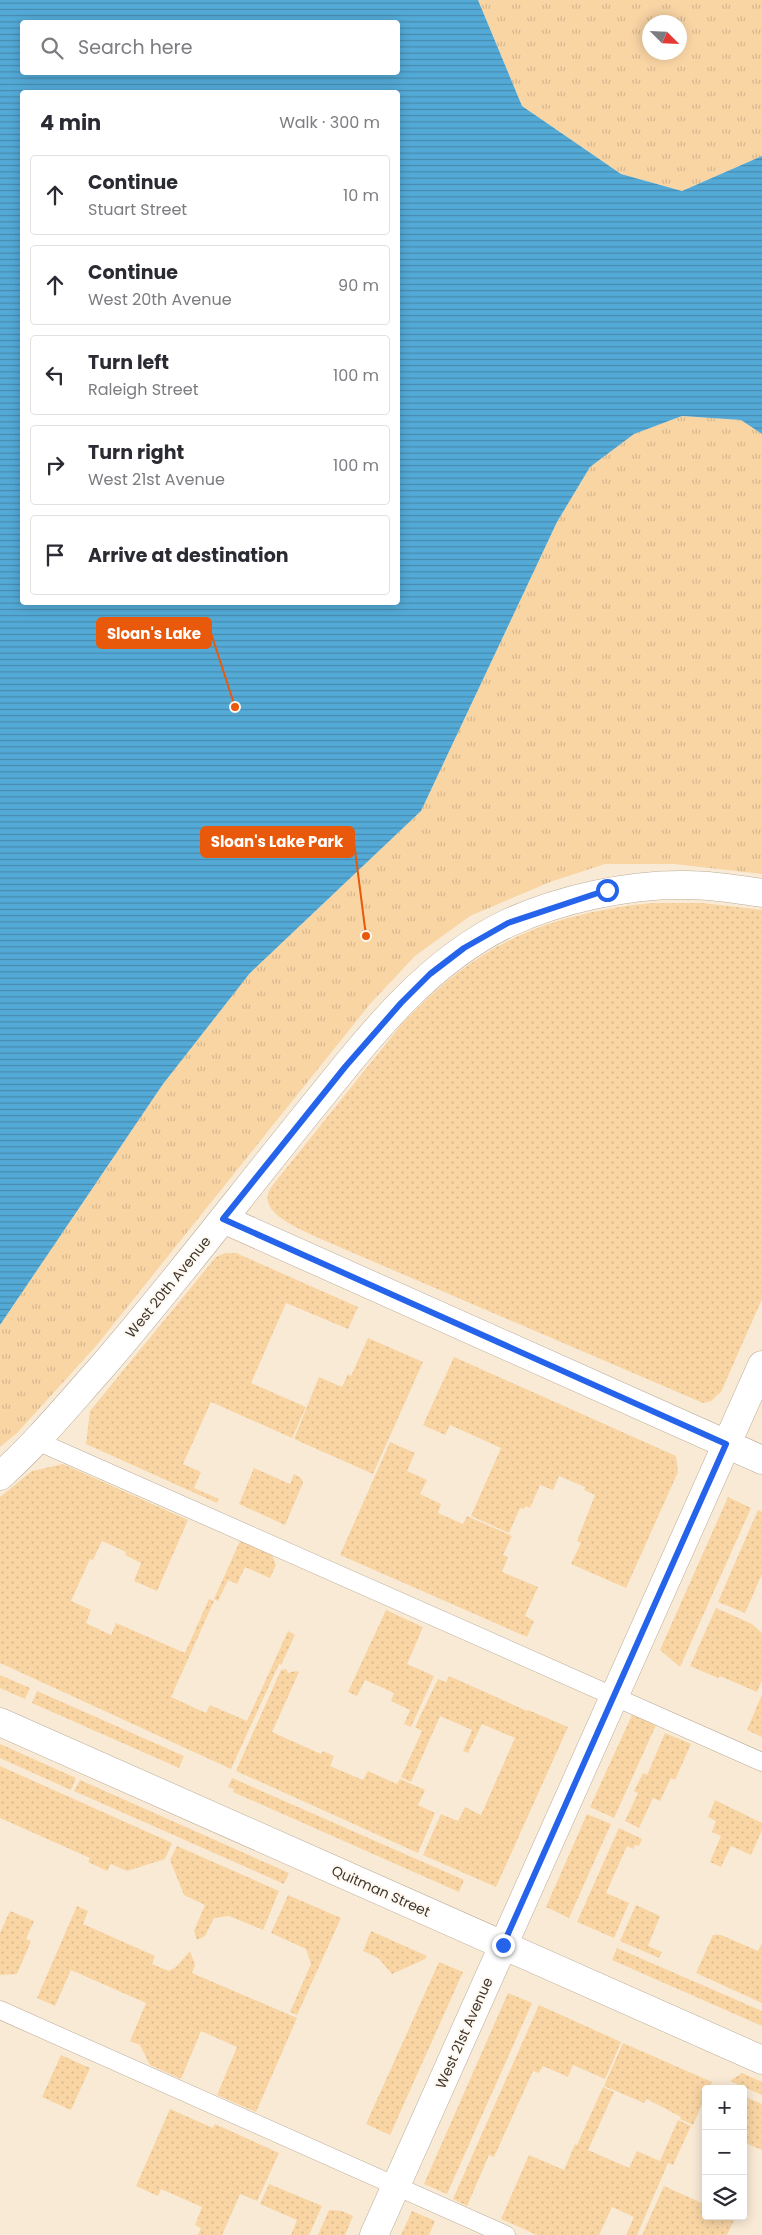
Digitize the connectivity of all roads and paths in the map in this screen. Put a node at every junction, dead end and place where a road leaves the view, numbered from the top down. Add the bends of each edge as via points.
1 (762, 893) edge
2 (223, 1219) junction
3 (762, 1366) edge
4 (38, 1441) junction
5 (726, 1444) junction
6 (762, 1460) edge
7 (0, 1476) edge
8 (614, 1696) junction
9 (0, 1722) edge
10 (762, 1762) edge
11 (503, 1945) junction
12 (0, 2010) edge
13 (762, 2060) edge
14 (396, 2186) junction
15 (374, 2235) edge
16 (506, 2235) edge

1 - 2 street, West 20th Avenue via 686,885 607,890 508,923 464,948 430,974 401,1003 345,1067
2 - 4 street, West 20th Avenue
2 - 5 street
3 - 5 street, West 21st Avenue
4 - 7 street, West 20th Avenue
4 - 8 lane
5 - 6 street
5 - 8 street, West 21st Avenue
8 - 10 lane
8 - 11 street, West 21st Avenue
9 - 11 street, Quitman Street
11 - 13 street, Quitman Street
11 - 14 street, West 21st Avenue
12 - 14 lane
14 - 15 street, West 21st Avenue
14 - 16 lane

